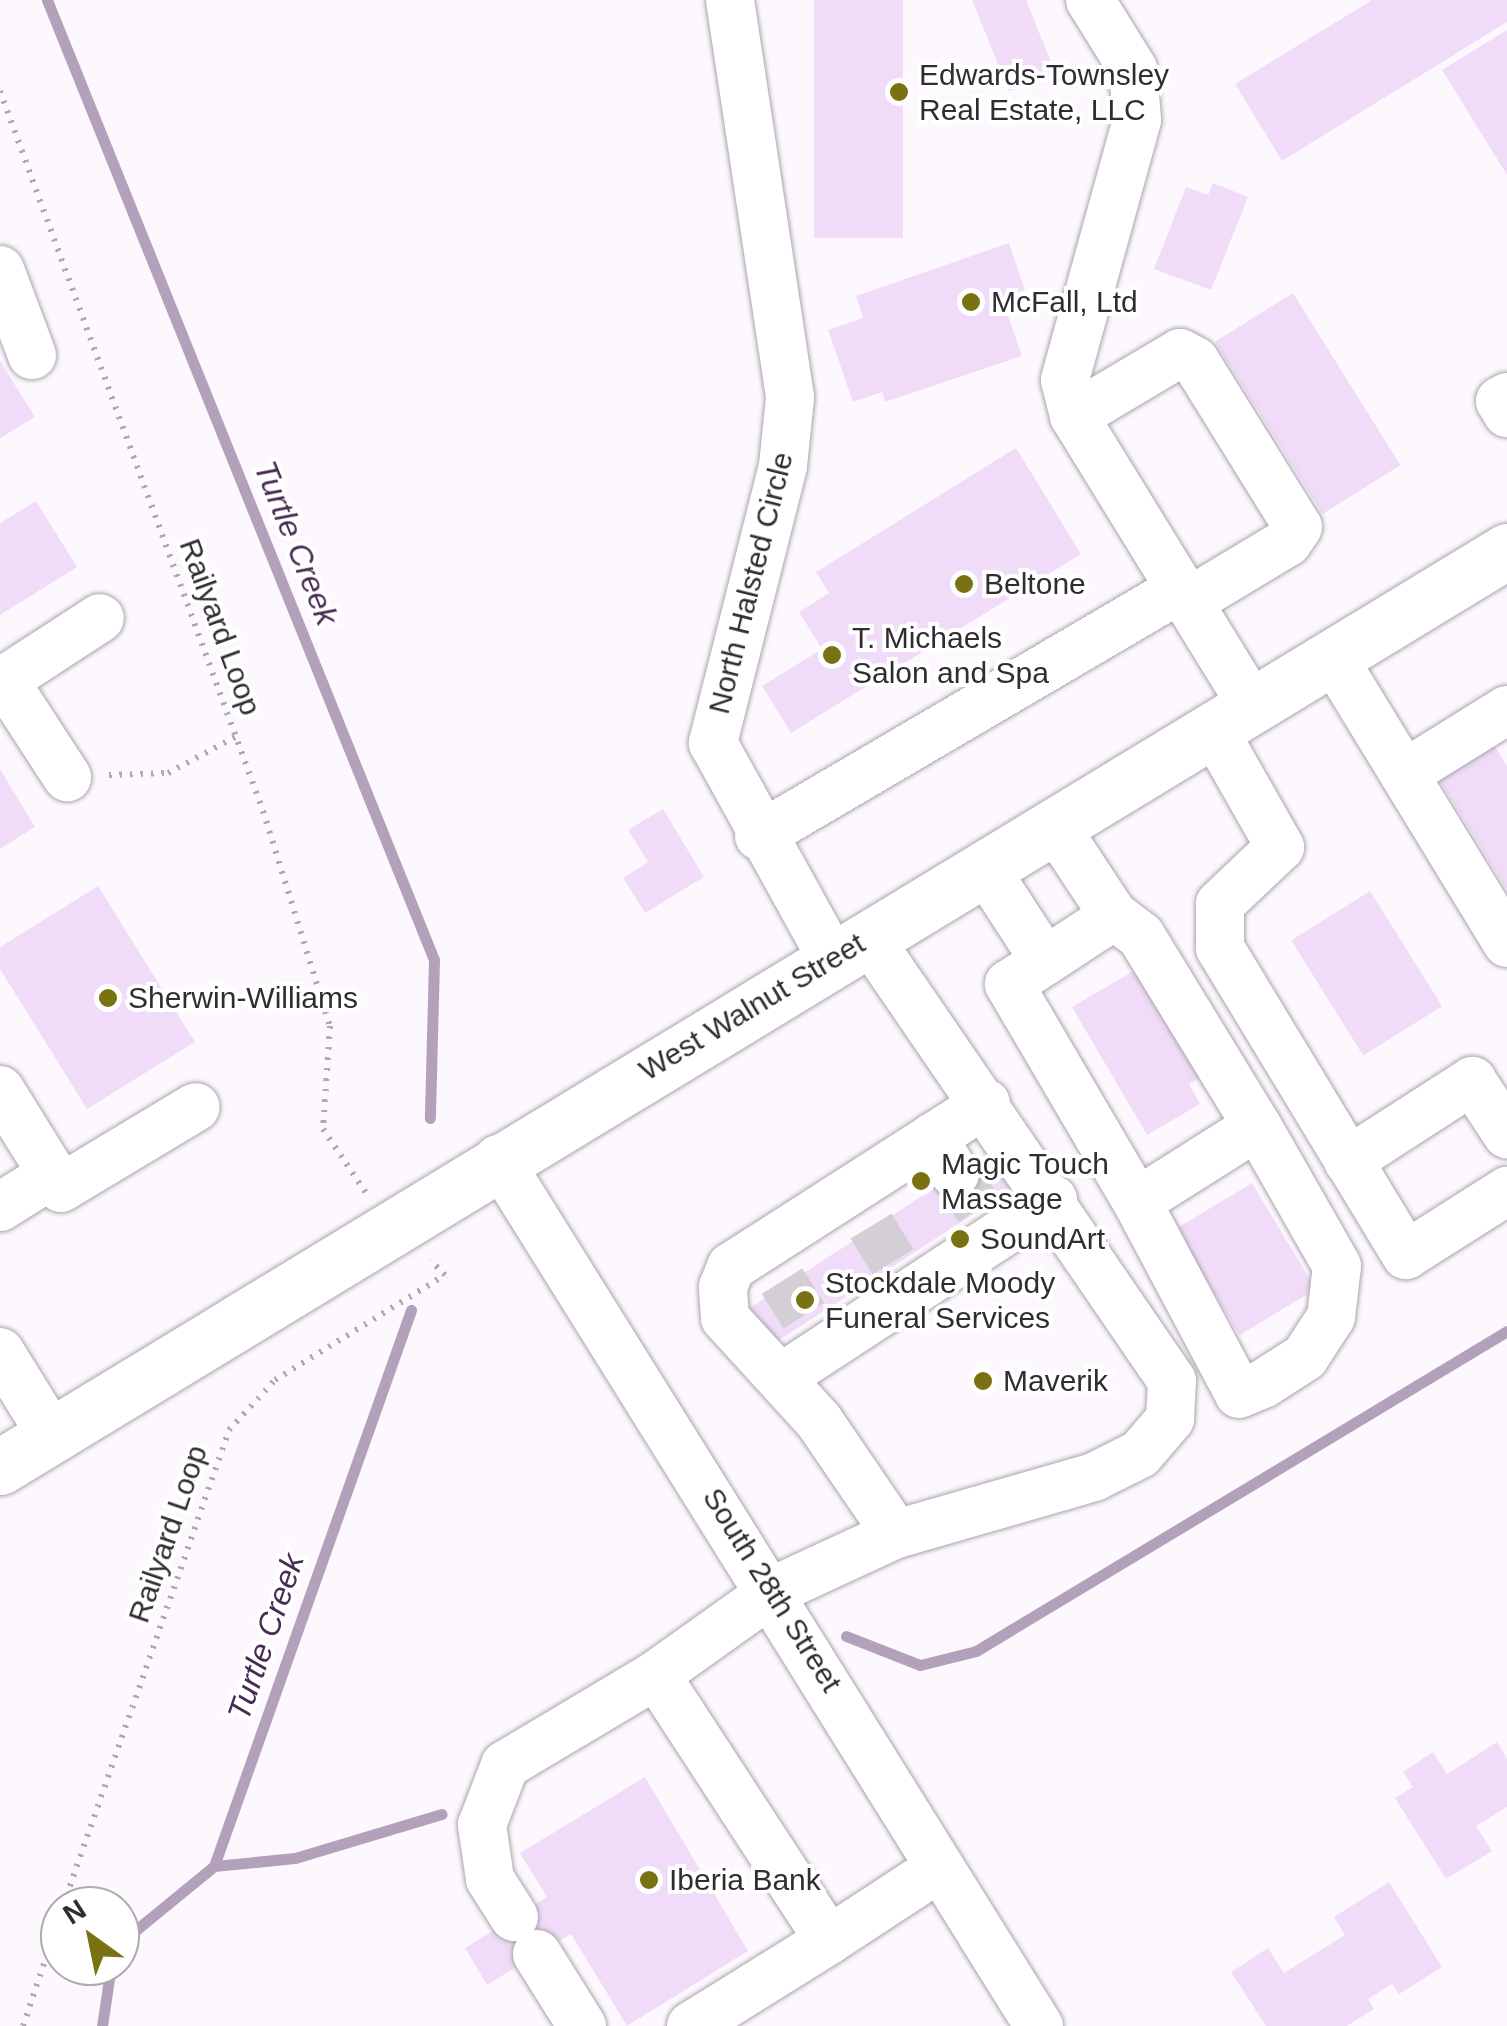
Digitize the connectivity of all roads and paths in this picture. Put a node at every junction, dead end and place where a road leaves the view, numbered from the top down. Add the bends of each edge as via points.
1 (730, 0) edge
2 (1090, 0) edge
3 (0, 91) edge
4 (0, 270) edge
5 (32, 355) dead end
6 (1507, 397) edge
7 (1507, 412) edge
8 (1074, 416) junction
9 (1502, 566) edge
10 (1184, 596) junction
11 (100, 618) dead end
12 (1332, 656) junction
13 (2, 681) edge
14 (1507, 710) edge
15 (1233, 717) junction
16 (235, 737) junction
17 (1404, 774) junction
18 (68, 777) joint
19 (1054, 825) junction
20 (759, 836) junction
21 (984, 867) junction
22 (1114, 916) junction
23 (1507, 943) edge
24 (850, 948) junction
25 (1045, 961) junction
26 (0, 1090) edge
27 (986, 1103) junction
28 (196, 1106) dead end
29 (1257, 1126) junction
30 (1507, 1134) edge
31 (498, 1159) junction
32 (1348, 1161) junction
33 (52, 1174) junction
34 (355, 1182) dead end
35 (966, 1189) junction
36 (1507, 1190) edge
37 (1053, 1200) junction
38 (1137, 1202) junction
39 (0, 1207) edge
40 (882, 1243) junction
41 (445, 1275) dead end
42 (793, 1299) junction
43 (0, 1352) edge
44 (782, 1377) junction
45 (52, 1436) junction
46 (0, 1467) edge
47 (896, 1534) junction
48 (774, 1590) junction
49 (656, 1675) junction
50 (939, 1868) junction
51 (70, 1886) edge
52 (829, 1940) junction
53 (40, 1975) edge
54 (23, 2026) edge
55 (582, 2026) edge
56 (691, 2026) edge
57 (1039, 2026) edge

1 - 20 street, North Halsted Circle via 790,398 783,466 713,744
2 - 8 street via 1132,70 1137,120 1065,380
3 - 16 path, Railyard Loop
4 - 5 street
6 - 7 street via 1500,401
8 - 10 street
8 - 10 street via 1180,353 1196,361 1298,527 1288,542
9 - 12 main road, West Walnut Street
10 - 15 street
10 - 20 street
11 - 13 street
12 - 15 main road, West Walnut Street
12 - 17 street
13 - 18 street
14 - 17 street
15 - 19 main road, West Walnut Street
15 - 32 street via 1280,848 1220,904 1220,948
16 - 18 path via 168,773
16 - 34 path, Railyard Loop via 330,1026 323,1130
17 - 23 street
19 - 21 main road, West Walnut Street
19 - 22 street
20 - 24 street, North Halsted Circle
21 - 24 main road, West Walnut Street
21 - 25 street
22 - 25 street
22 - 29 street via 1140,936
24 - 27 street, North Halsted Circle
24 - 31 main road, West Walnut Street
25 - 38 street via 1010,984
26 - 33 street
27 - 35 street
27 - 37 street, North Halsted Circle
28 - 33 street via 61,1188
29 - 38 street
29 - 38 street via 1337,1266 1322,1330 1306,1357 1240,1394
30 - 32 street via 1472,1080
31 - 45 main road, West Walnut Street
31 - 48 street, South 28th Street
32 - 36 street via 1406,1255
33 - 39 street
35 - 37 street
35 - 40 street
35 - 40 street
37 - 47 street, North Halsted Circle via 1155,1345 1172,1380 1170,1419 1140,1454 1094,1477
40 - 42 street
40 - 42 street
41 - 51 path, Railyard Loop via 274,1380 229,1430
42 - 44 street
42 - 44 street via 731,1267 726,1318
43 - 45 street
44 - 47 street
45 - 46 main road, West Walnut Street
47 - 48 street, North Halsted Circle
48 - 49 street, North Halsted Circle
48 - 50 street, South 28th Street
49 - 52 street
49 - 55 street, North Halsted Circle via 505,1765 482,1825 490,1879
50 - 52 street
50 - 57 street, South 28th Street
52 - 56 street
53 - 54 path

